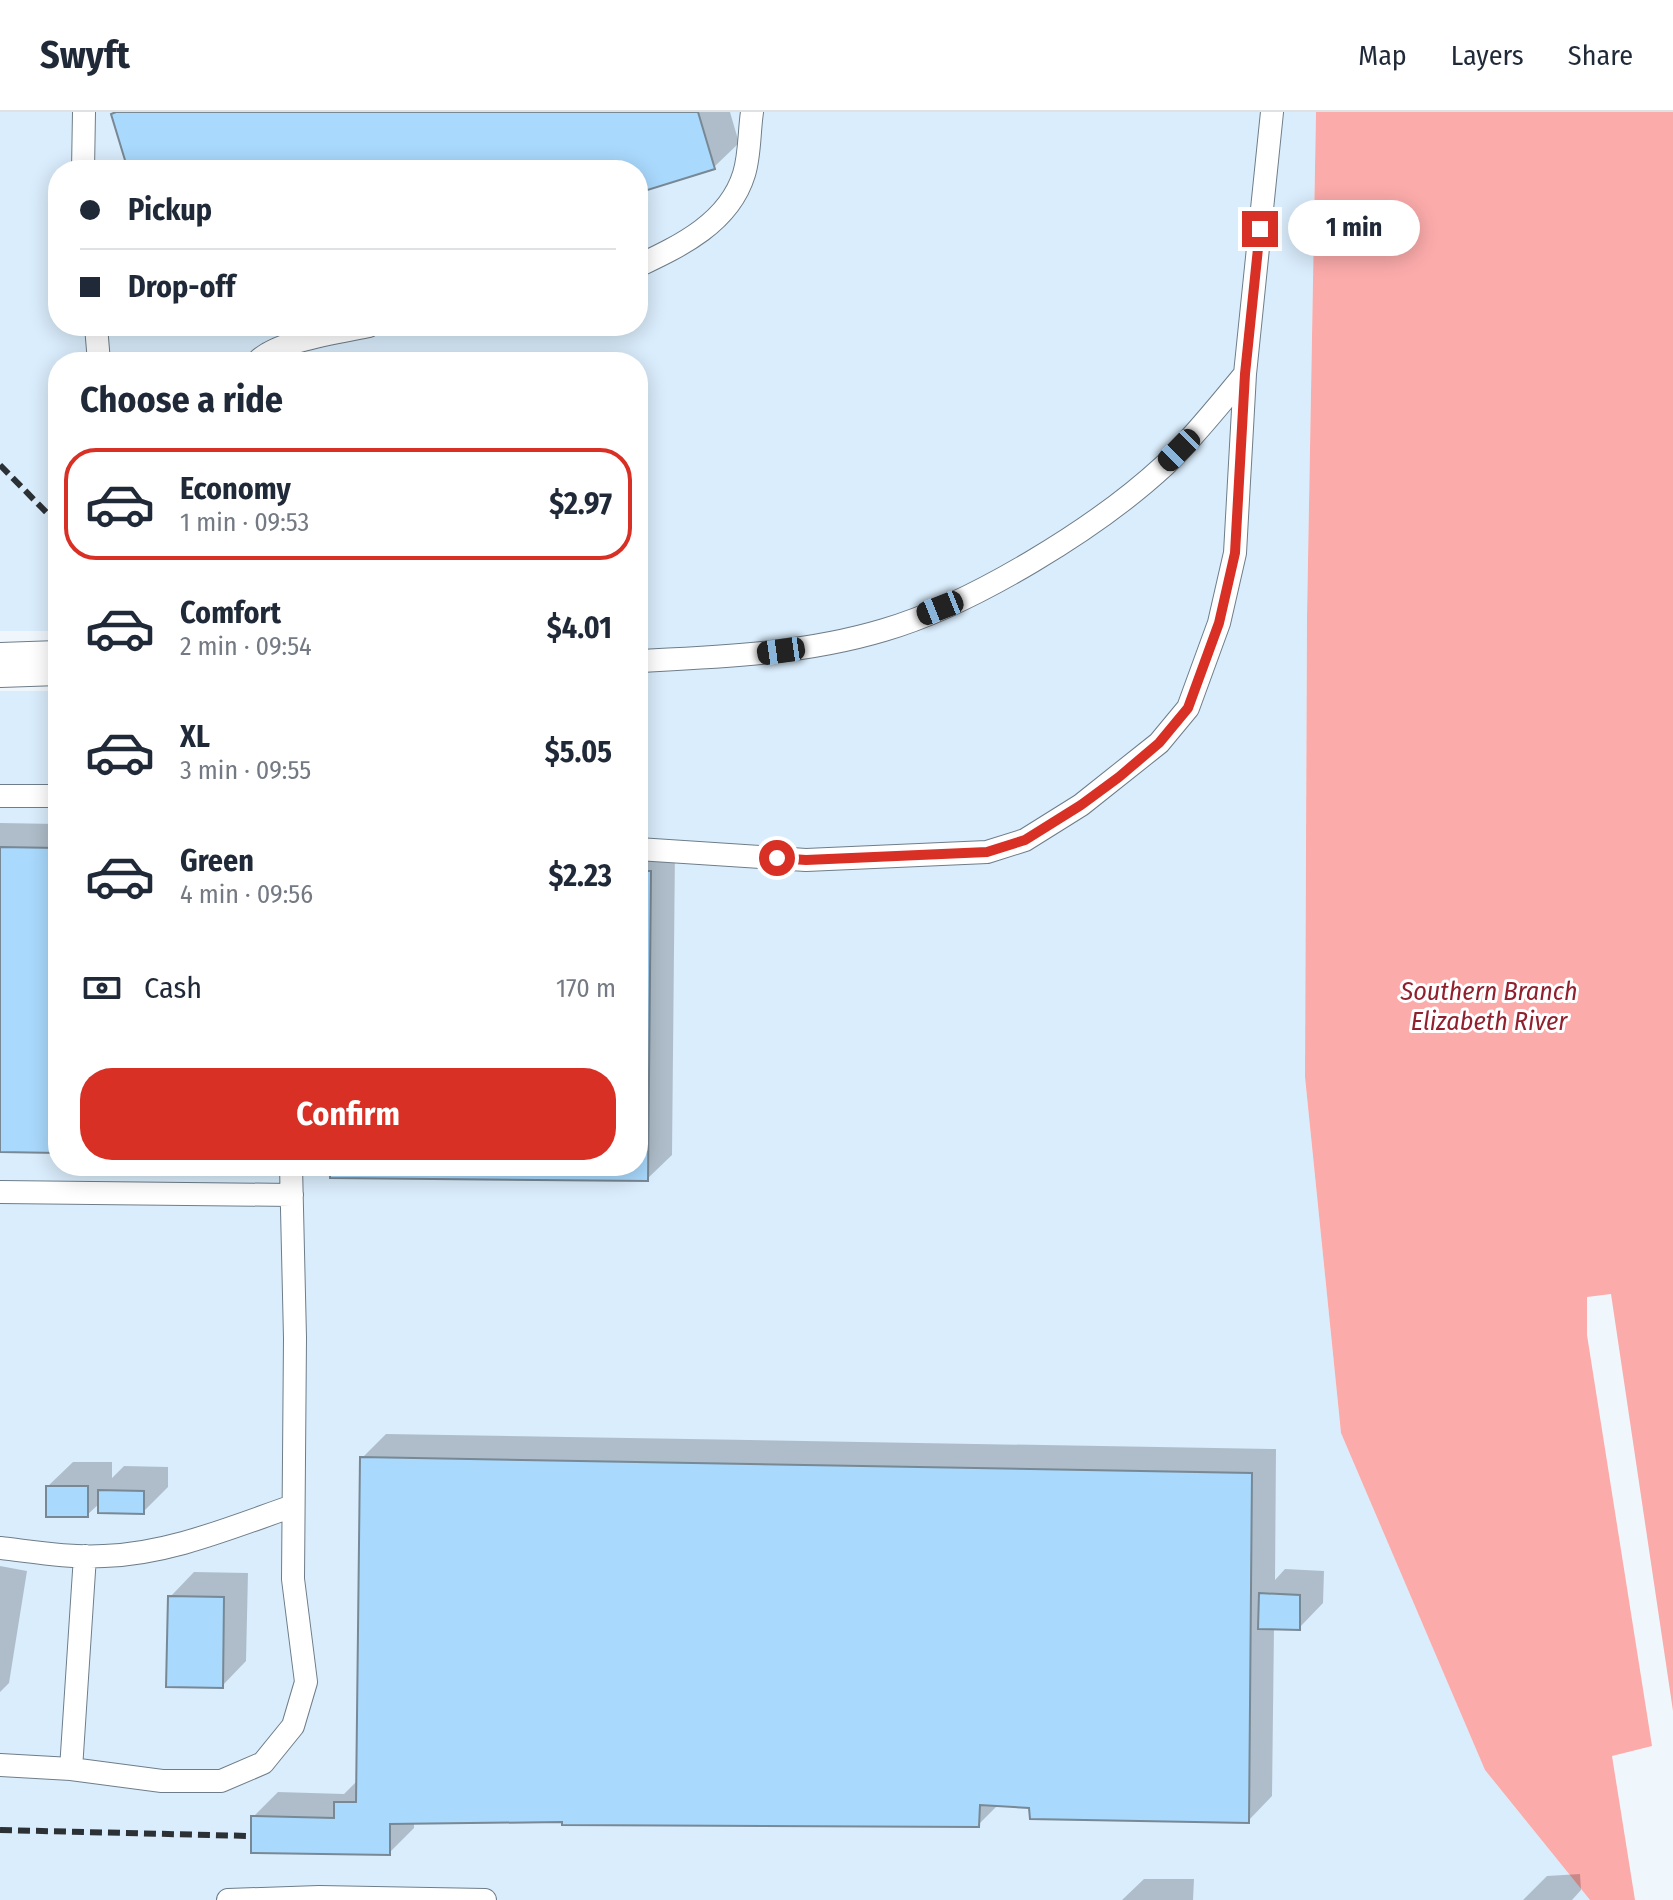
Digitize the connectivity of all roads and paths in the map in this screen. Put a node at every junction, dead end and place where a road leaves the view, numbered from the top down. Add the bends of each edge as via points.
1 (84, 112) edge
2 (752, 112) edge
3 (1272, 112) edge
4 (83, 160) edge
5 (648, 261) edge
6 (324, 336) edge
7 (273, 352) edge
8 (1245, 374) junction
9 (648, 661) edge
10 (48, 663) edge
11 (0, 665) edge
12 (0, 796) edge
13 (48, 796) edge
14 (648, 850) edge
15 (291, 1176) edge
16 (0, 1192) edge
17 (292, 1195) junction
18 (293, 1506) junction
19 (0, 1548) edge
20 (85, 1556) junction
21 (0, 1765) edge
22 (71, 1769) junction
23 (228, 1900) edge
24 (485, 1900) edge

1 - 4 lane
2 - 5 lane via 744,175 726,209 686,243
3 - 8 lane
6 - 7 lane
8 - 9 lane via 1197,433 1151,476 1104,513 968,596 885,630 804,648
8 - 14 lane via 1235,553 1219,623 1188,708 1159,743 1119,777 1025,840 987,852 806,860
10 - 11 street
12 - 13 lane
15 - 17 lane
16 - 17 lane
17 - 18 lane
18 - 20 lane via 194,1541
18 - 22 lane via 293,1579 306,1682 293,1726 263,1763 221,1781 162,1781
19 - 20 lane
20 - 22 lane
21 - 22 lane
23 - 24 lane

